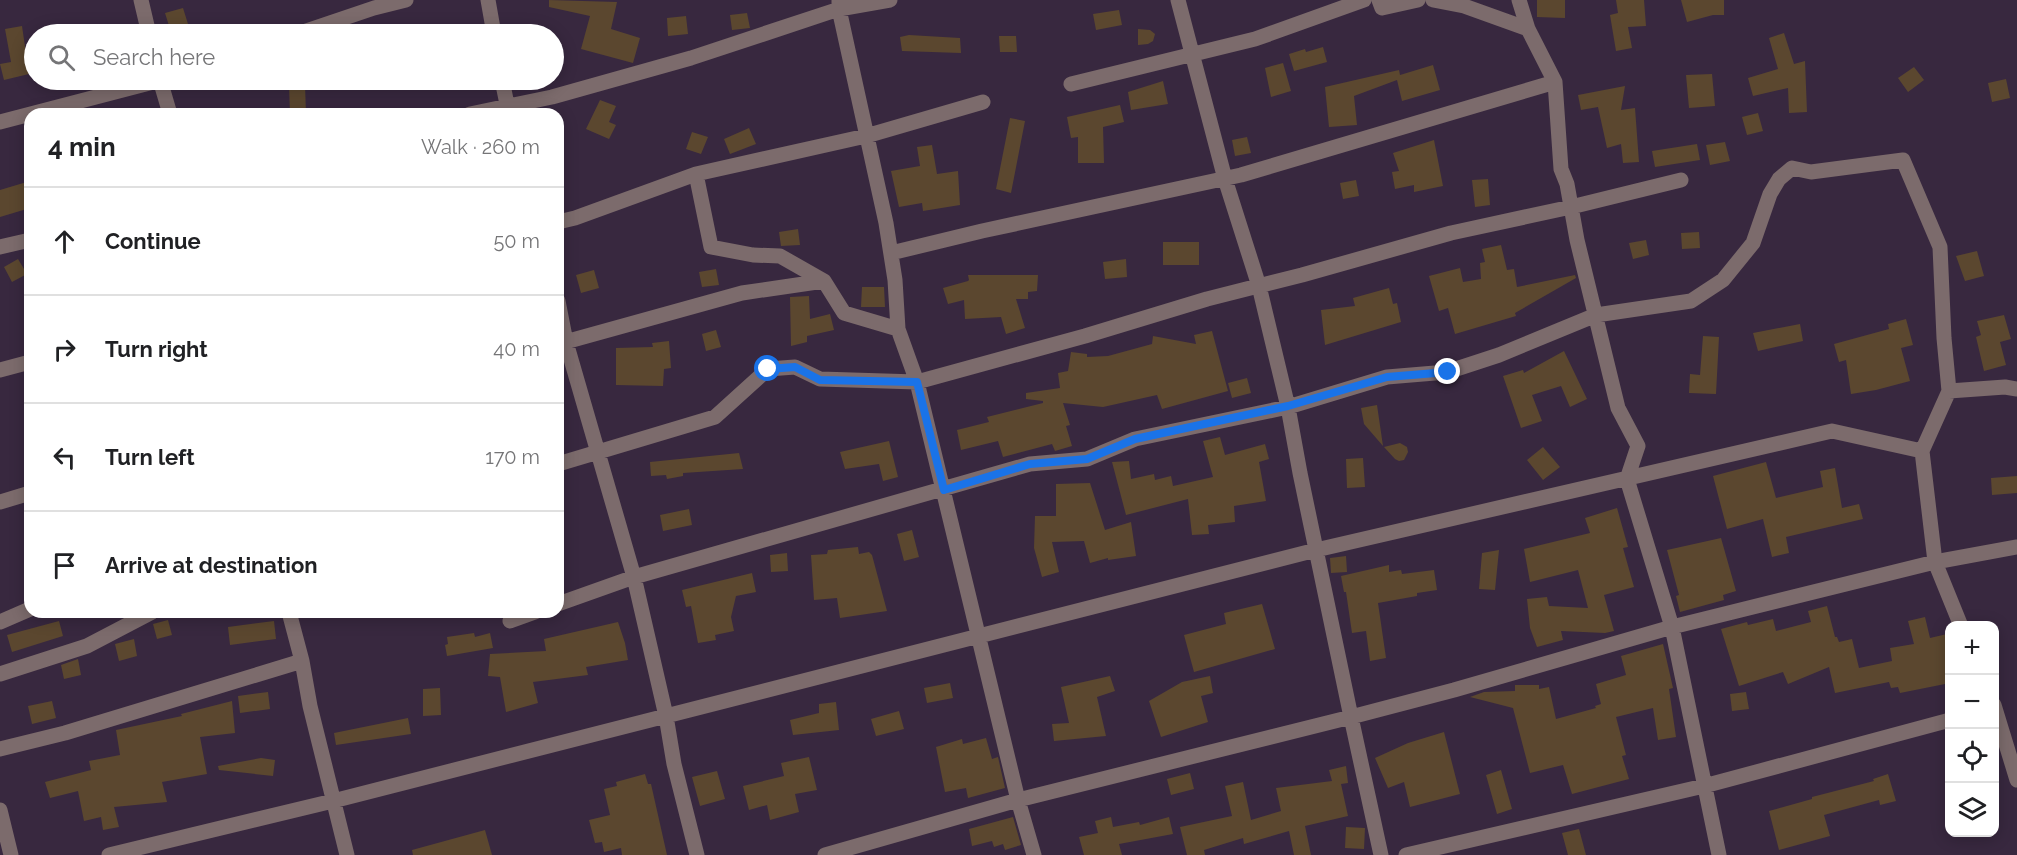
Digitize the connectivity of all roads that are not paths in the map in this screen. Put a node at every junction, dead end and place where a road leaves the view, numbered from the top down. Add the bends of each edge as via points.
1 (141, 0) edge
2 (406, 0) edge
3 (488, 0) edge
4 (890, 0) edge
5 (1178, 0) edge
6 (1364, 0) edge
7 (1379, 0) edge
8 (1418, 0) edge
9 (1433, 0) edge
10 (1519, 0) edge
11 (839, 4) edge
12 (147, 24) edge
13 (327, 24) edge
14 (492, 24) edge
15 (1528, 29) junction
16 (1191, 54) junction
17 (1555, 82) junction
18 (1071, 84) dead end
19 (122, 90) edge
20 (163, 90) edge
21 (504, 90) edge
22 (983, 102) dead end
23 (53, 108) edge
24 (168, 108) edge
25 (507, 108) edge
26 (514, 108) edge
27 (24, 116) edge
28 (0, 122) edge
29 (866, 136) junction
30 (696, 174) junction
31 (1225, 178) junction
32 (1681, 180) dead end
33 (1571, 207) junction
34 (564, 221) edge
35 (24, 241) edge
36 (0, 247) edge
37 (891, 253) junction
38 (825, 281) junction
39 (1259, 286) junction
40 (1596, 315) junction
41 (898, 328) junction
42 (564, 342) edge
43 (564, 349) edge
44 (24, 364) edge
45 (0, 370) edge
46 (917, 382) junction
47 (2017, 388) edge
48 (1949, 391) junction
49 (1288, 406) junction
50 (598, 451) junction
51 (1922, 451) junction
52 (564, 462) edge
53 (1627, 479) junction
54 (944, 490) junction
55 (24, 495) edge
56 (0, 502) edge
57 (2017, 547) edge
58 (1316, 550) junction
59 (1935, 562) junction
60 (634, 577) junction
61 (564, 602) edge
62 (24, 612) edge
63 (141, 618) edge
64 (291, 618) edge
65 (518, 618) edge
66 (510, 621) dead end
67 (1959, 621) edge
68 (0, 622) edge
69 (1672, 627) junction
70 (979, 635) junction
71 (302, 661) junction
72 (0, 674) edge
73 (666, 716) junction
74 (1351, 717) junction
75 (1999, 720) edge
76 (1945, 721) edge
77 (0, 749) edge
78 (2017, 780) edge
79 (1704, 786) junction
80 (1018, 800) junction
81 (333, 801) junction
82 (0, 810) edge
83 (11, 855) edge
84 (109, 855) edge
85 (347, 855) edge
86 (697, 855) edge
87 (825, 855) edge
88 (1034, 855) edge
89 (1381, 855) edge
90 (1406, 855) edge
91 (1719, 855) edge

1 - 12 street
2 - 13 street
3 - 14 street
4 - 11 street
5 - 16 street
6 - 16 street via 1255,39
7 - 8 street via 1382,8
9 - 15 street via 1464,6
10 - 15 street
11 - 26 street via 691,58
11 - 29 street
15 - 17 street
16 - 18 street
16 - 31 street
17 - 31 street
17 - 33 street via 1561,169
19 - 23 street
20 - 24 street
21 - 25 street
22 - 29 street
27 - 28 street
29 - 30 street
29 - 37 street
30 - 34 street
30 - 38 street via 711,247 780,256
31 - 37 street
31 - 39 street
32 - 33 street
33 - 39 street via 1451,233
33 - 40 street
35 - 36 street
37 - 41 street
38 - 41 street via 844,313
38 - 42 street via 742,293
39 - 46 street
39 - 49 street
40 - 48 street via 1691,301 1723,280 1753,243 1770,194 1792,168 1811,172 1903,160 1940,248
40 - 49 street via 1448,372 1387,377
40 - 53 street via 1618,408 1638,446
41 - 46 street
43 - 50 street
44 - 45 street
46 - 50 street via 820,380 795,367 768,369 716,417
46 - 54 street
47 - 48 street
48 - 51 street
49 - 54 street via 1135,439 1087,459 1030,464
49 - 58 street
50 - 52 street
50 - 60 street
51 - 53 street via 1832,431
51 - 59 street
53 - 58 street
53 - 69 street
54 - 60 street
54 - 70 street
55 - 56 street
57 - 59 street
58 - 70 street
58 - 74 street
59 - 67 street
59 - 69 street
60 - 61 street
60 - 73 street
62 - 68 street
63 - 72 street via 87,646
64 - 71 street
65 - 66 street
69 - 74 street
69 - 79 street
70 - 73 street
70 - 80 street
71 - 77 street via 65,734
71 - 81 street
73 - 81 street
73 - 86 street
74 - 80 street
74 - 89 street
75 - 78 street
76 - 79 street
79 - 90 street
79 - 91 street
80 - 87 street
80 - 88 street
81 - 84 street
81 - 85 street
82 - 83 street

